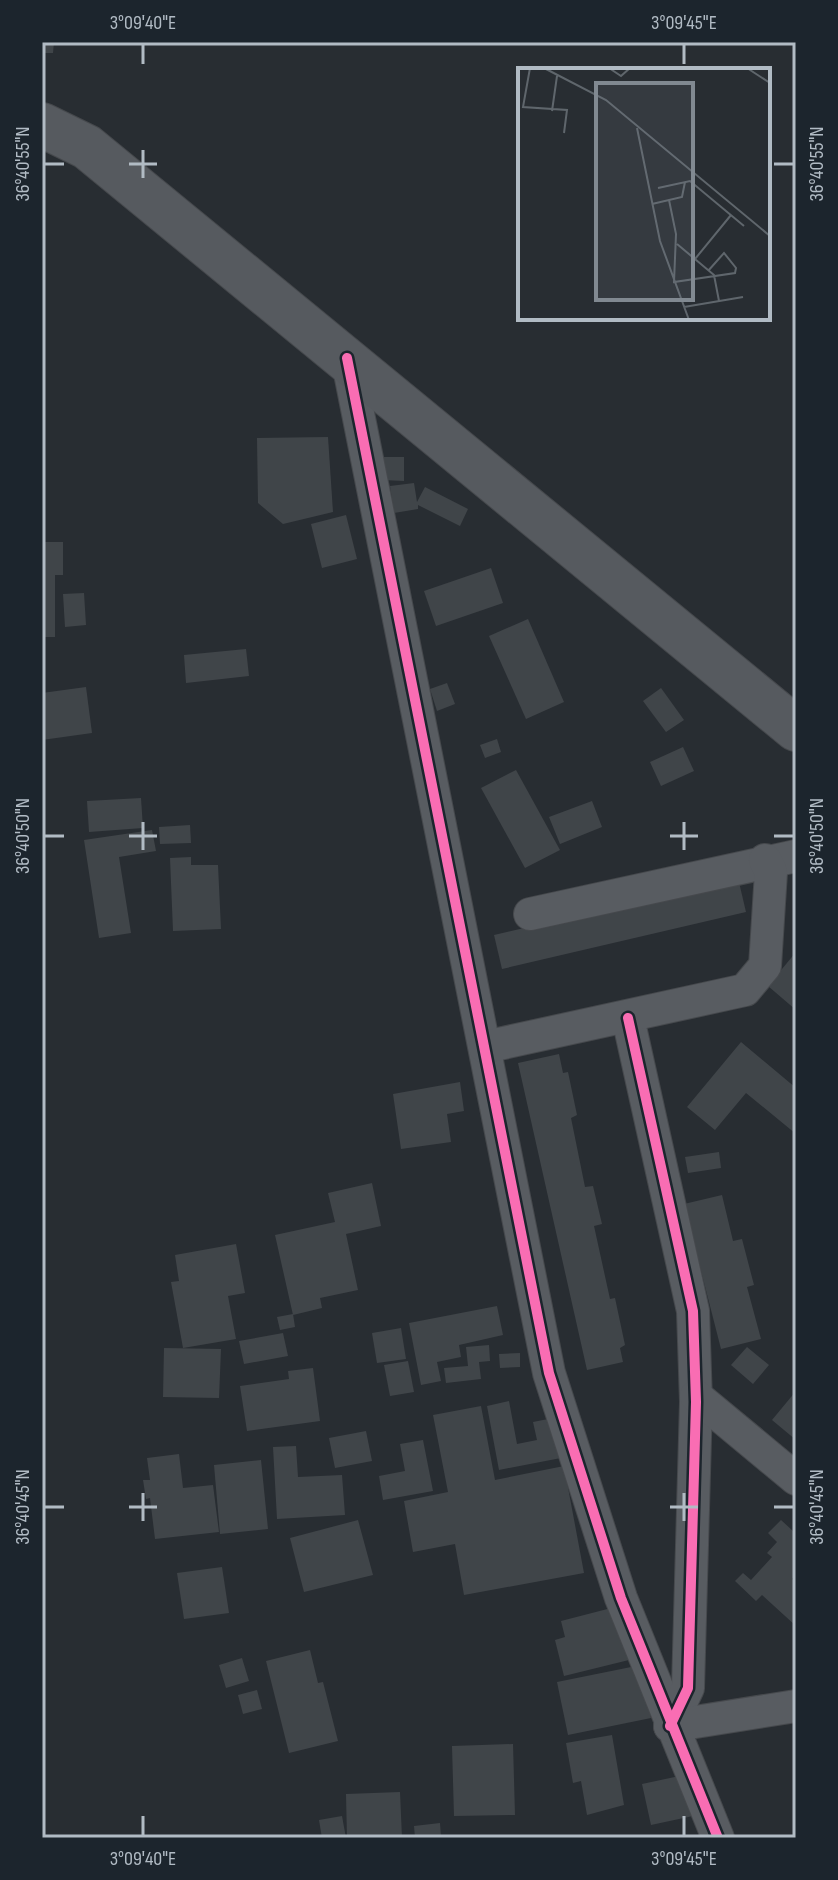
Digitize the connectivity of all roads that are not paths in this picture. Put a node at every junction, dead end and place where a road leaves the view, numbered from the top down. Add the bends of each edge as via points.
1 (42, 125) edge
2 (347, 358) junction
3 (796, 729) edge
4 (781, 858) edge
5 (530, 914) dead end
6 (628, 1018) junction
7 (485, 1047) junction
8 (696, 1396) junction
9 (796, 1479) edge
10 (796, 1706) edge
11 (670, 1726) junction
12 (718, 1838) edge

1 - 2 main road via 87,147
2 - 3 main road
2 - 7 street
4 - 5 street
4 - 6 street via 771,872 765,966 745,990
6 - 7 street
6 - 8 street via 693,1311
7 - 11 street via 549,1373 621,1598
8 - 9 street
8 - 11 street via 688,1688
10 - 11 street
11 - 12 street

